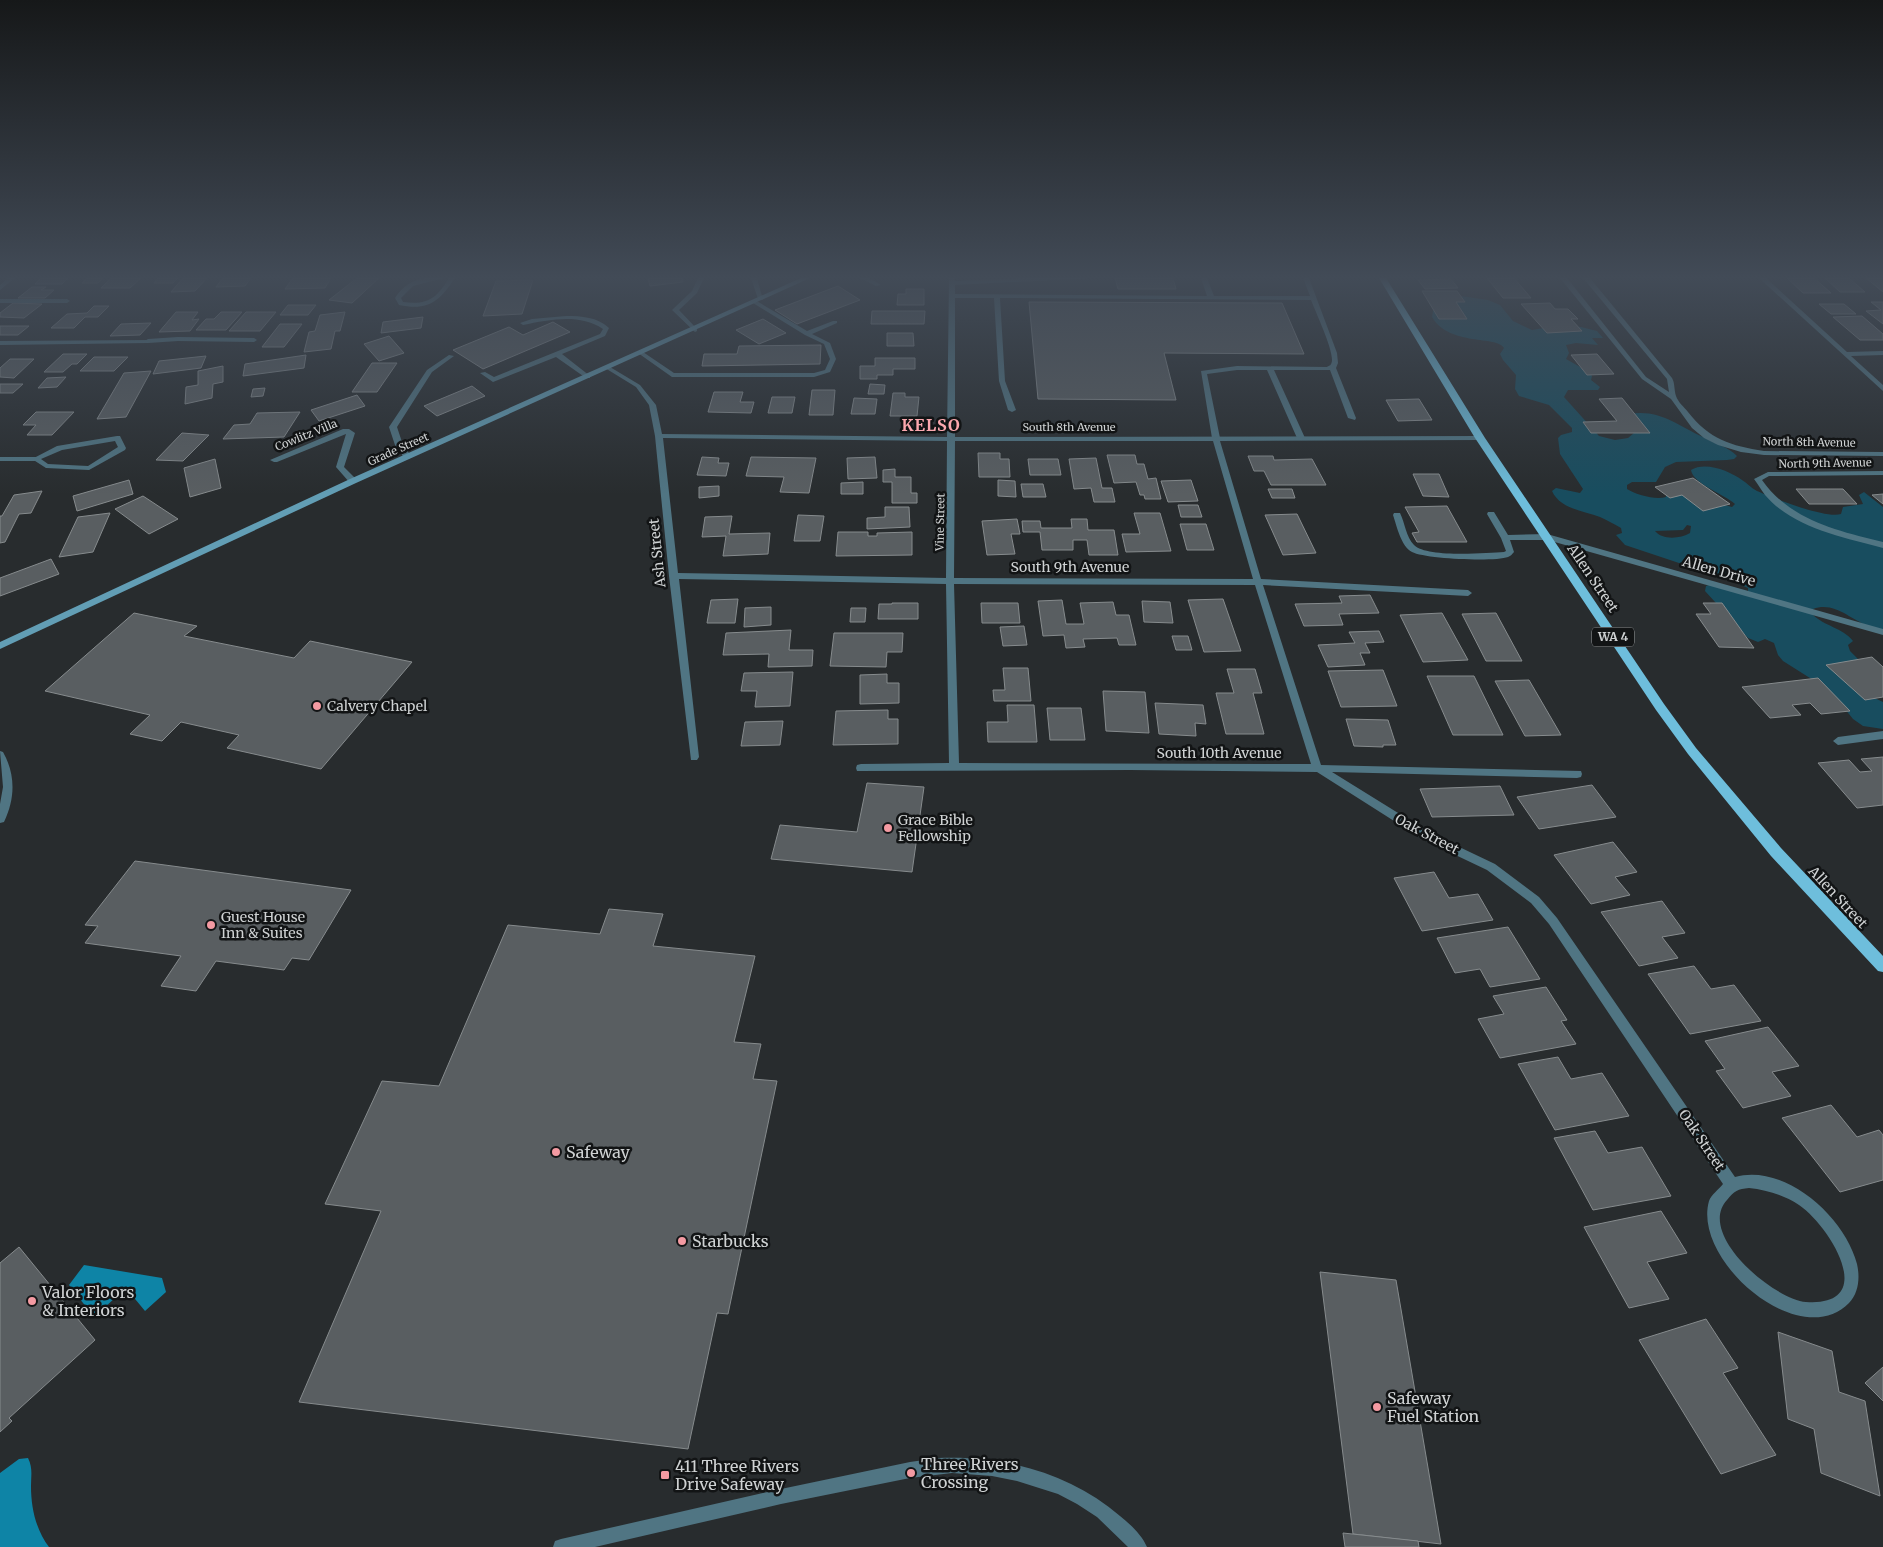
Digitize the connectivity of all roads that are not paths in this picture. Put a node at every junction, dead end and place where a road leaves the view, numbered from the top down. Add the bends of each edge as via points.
1 (566, 350) edge
2 (648, 350) edge
3 (830, 350) edge
4 (952, 350) edge
5 (1000, 350) edge
6 (1333, 350) edge
7 (1426, 350) edge
8 (1621, 350) edge
9 (1646, 350) edge
10 (1842, 350) edge
11 (641, 353) junction
12 (557, 354) junction
13 (1846, 354) junction
14 (1883, 354) edge
15 (451, 356) dead end
16 (1332, 367) junction
17 (608, 368) junction
18 (1270, 369) junction
19 (483, 373) dead end
20 (588, 377) junction
21 (1883, 389) edge
22 (1673, 398) junction
23 (1012, 410) dead end
24 (1352, 418) dead end
25 (659, 436) junction
26 (1216, 438) junction
27 (1301, 438) junction
28 (1480, 438) junction
29 (952, 439) junction
30 (1883, 454) edge
31 (408, 457) junction
32 (0, 459) edge
33 (36, 459) junction
34 (274, 460) dead end
35 (1883, 473) edge
36 (353, 481) junction
37 (1490, 514) dead end
38 (1397, 516) dead end
39 (1547, 537) junction
40 (1505, 538) junction
41 (1883, 545) edge
42 (672, 576) junction
43 (950, 581) junction
44 (1258, 582) junction
45 (1468, 593) dead end
46 (1883, 632) edge
47 (0, 646) edge
48 (1883, 735) edge
49 (1838, 741) dead end
50 (0, 755) edge
51 (694, 757) dead end
52 (954, 766) junction
53 (1316, 767) junction
54 (861, 768) dead end
55 (1577, 774) dead end
56 (0, 819) edge
57 (1883, 966) edge
58 (1732, 1185) junction
59 (561, 1547) edge
60 (1139, 1547) edge

1 - 12 street
2 - 11 main road, Grade Street
3 - 11 street via 833,359 828,370 814,375 672,376
4 - 29 street, Vine Street
5 - 23 street via 1002,381
6 - 16 street via 1335,363
7 - 28 main road, Allen Street / WA 4
8 - 22 street via 1644,378
9 - 22 street via 1670,379
10 - 13 street
11 - 17 main road, Grade Street
12 - 19 street via 493,380
12 - 20 street
13 - 14 street
13 - 21 street
15 - 31 street via 429,371 393,427 399,445
16 - 18 street
16 - 24 street
17 - 20 main road, Grade Street
17 - 25 street, Ash Street via 638,386 652,405
18 - 26 street via 1203,372
18 - 27 street
20 - 31 main road, Grade Street
22 - 30 street, North 8th Avenue via 1695,426 1707,436 1729,445 1764,453
25 - 29 street, South 8th Avenue
25 - 42 street, Ash Street
26 - 27 street, South 8th Avenue
26 - 29 street, South 8th Avenue
26 - 44 street
27 - 28 street, South 8th Avenue
28 - 39 main road, Allen Street / WA 4
29 - 43 street, Vine Street
31 - 36 main road, Grade Street
32 - 33 street
33 - 33 street via 60,448 117,438 122,448 89,468 46,466
34 - 36 street, Cowlitz Villa via 346,431 351,433 340,467
35 - 41 street, North 9th Avenue via 1768,474 1758,479 1764,491 1786,509 1818,526
36 - 47 main road, Grade Street
37 - 40 street
38 - 40 street via 1406,539 1416,550 1427,553 1464,557 1506,555 1510,549
39 - 40 street, Allen Drive
39 - 46 street, Allen Drive
39 - 57 main road, Allen Street / WA 4 via 1692,751 1776,852
42 - 43 street, South 9th Avenue
42 - 51 street, Ash Street
43 - 44 street, South 9th Avenue
43 - 52 street, Vine Street
44 - 45 street, South 9th Avenue
44 - 53 street
48 - 49 street
50 - 56 street via 6,765 8,784
52 - 53 street, South 10th Avenue
52 - 54 street, South 10th Avenue
53 - 55 street, South 10th Avenue
53 - 58 street, Oak Street via 1428,837 1491,867 1535,900 1559,929
58 - 58 street, Oak Street via 1720,1194 1714,1208 1714,1225 1720,1244 1732,1264 1770,1297 1792,1307 1813,1311 1831,1308 1844,1299 1852,1284 1851,1265 1830,1224 1790,1192 1748,1181
59 - 60 street via 797,1492 932,1467 966,1466 1060,1485 1102,1509

